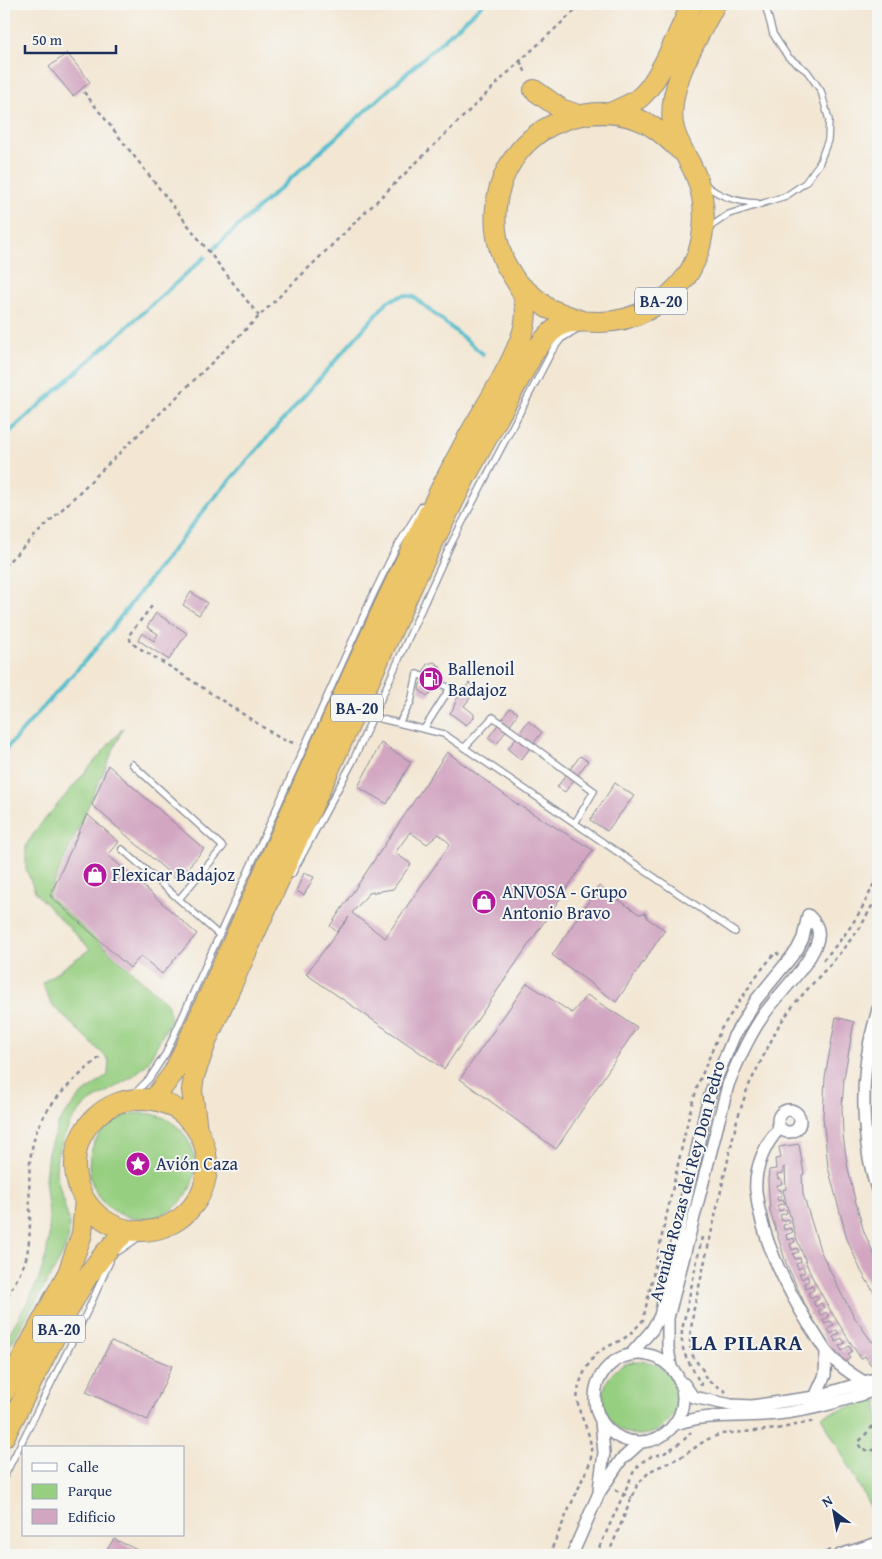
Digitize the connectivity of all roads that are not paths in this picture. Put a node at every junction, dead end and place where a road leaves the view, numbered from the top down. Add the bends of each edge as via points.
1 (692, 4) edge
2 (715, 4) edge
3 (764, 4) edge
4 (610, 113) junction
5 (578, 115) junction
6 (533, 137) junction
7 (683, 154) junction
8 (697, 178) junction
9 (762, 203) junction
10 (704, 232) junction
11 (520, 285) junction
12 (582, 321) junction
13 (603, 322) junction
14 (462, 449) junction
15 (431, 493) dead end
16 (426, 500) dead end
17 (373, 717) junction
18 (399, 723) junction
19 (424, 729) junction
20 (464, 748) junction
21 (132, 764) dead end
22 (574, 823) junction
23 (122, 848) dead end
24 (287, 884) dead end
25 (179, 899) junction
26 (277, 900) dead end
27 (735, 932) dead end
28 (219, 935) junction
29 (244, 958) junction
30 (878, 1009) edge
31 (128, 1100) junction
32 (153, 1100) junction
33 (780, 1128) dead end
34 (197, 1130) junction
35 (878, 1193) edge
36 (85, 1200) junction
37 (128, 1230) junction
38 (148, 1231) junction
39 (826, 1351) junction
40 (630, 1354) junction
41 (16, 1367) junction
42 (674, 1370) junction
43 (878, 1378) edge
44 (864, 1382) junction
45 (4, 1384) edge
46 (878, 1389) edge
47 (4, 1392) edge
48 (815, 1397) junction
49 (602, 1421) junction
50 (676, 1424) junction
51 (4, 1437) edge
52 (641, 1442) junction
53 (4, 1477) edge
54 (598, 1493) junction
55 (878, 1543) edge
56 (572, 1555) edge
57 (840, 1555) edge

1 - 4 highway, BA-20 via 649,88 638,99
2 - 7 highway, BA-20 via 679,78 673,103 673,124
3 - 9 lane via 773,34 788,57 807,71 821,91 829,120 828,140 819,164 805,183 786,196
4 - 5 highway, BA-20
4 - 7 highway, BA-20 via 638,120 663,134
5 - 6 highway, BA-20 via 554,123
5 - 6 highway via 561,110 534,90 538,107
6 - 11 highway, BA-20 via 514,157 501,182 495,208 496,236 505,262
7 - 8 highway, BA-20
8 - 9 lane via 723,196 740,202
8 - 10 highway, BA-20 via 704,205
9 - 10 lane via 729,214
10 - 13 highway, BA-20 via 686,277 670,295 650,309 628,318
11 - 12 highway, BA-20 via 547,308
11 - 14 highway, BA-20 via 526,304 525,323 517,349
12 - 13 highway, BA-20
12 - 29 highway, BA-20 via 562,325 548,334 534,352 464,480 418,573
13 - 17 lane via 590,323 573,331 552,351 450,546
14 - 15 lane
14 - 32 highway, BA-20 via 396,580 178,1064
16 - 28 lane via 395,550
17 - 18 lane
17 - 24 lane
18 - 19 lane
18 - 19 lane via 411,702 417,674 450,688
19 - 20 lane via 444,734
20 - 22 lane
20 - 22 lane via 493,717 594,791
21 - 25 lane via 223,847
22 - 27 lane
23 - 25 lane
25 - 28 lane
26 - 29 lane
28 - 31 lane via 166,1053
29 - 34 highway, BA-20 via 194,1076
30 - 35 street via 868,1048 865,1089 868,1153
31 - 32 highway, BA-20
31 - 36 highway, BA-20 via 100,1114 88,1125 79,1143 75,1162 77,1182
32 - 34 highway, BA-20 via 186,1116
33 - 39 street via 765,1150 756,1189 769,1243 782,1276
34 - 38 highway, BA-20 via 207,1162 206,1180 200,1196 177,1221
36 - 37 highway, BA-20 via 103,1219
36 - 41 highway, BA-20 via 82,1234 68,1273
37 - 38 highway, BA-20
37 - 51 highway, BA-20 via 115,1240 94,1266 68,1310
38 - 53 lane via 119,1250 108,1263 88,1310
39 - 44 street
39 - 48 street via 825,1375
40 - 42 street via 654,1356
40 - 42 street, Avenida Rozas del Rey Don Pedro via 660,1316 706,1109 721,1065 756,1000 797,950 808,914 817,924 819,937 815,947 763,1014 738,1058 728,1084 668,1318 668,1348
40 - 49 street via 616,1360 600,1377 595,1399
41 - 45 lane
41 - 47 highway, BA-20
42 - 48 street via 693,1397 731,1405 752,1406
42 - 50 street via 683,1388 684,1403
43 - 44 street
44 - 48 street
46 - 50 street via 797,1412 720,1415 691,1418
49 - 52 street via 618,1437
49 - 54 street via 604,1453
50 - 52 street via 661,1437
52 - 54 street via 621,1460
54 - 56 street
55 - 57 street

